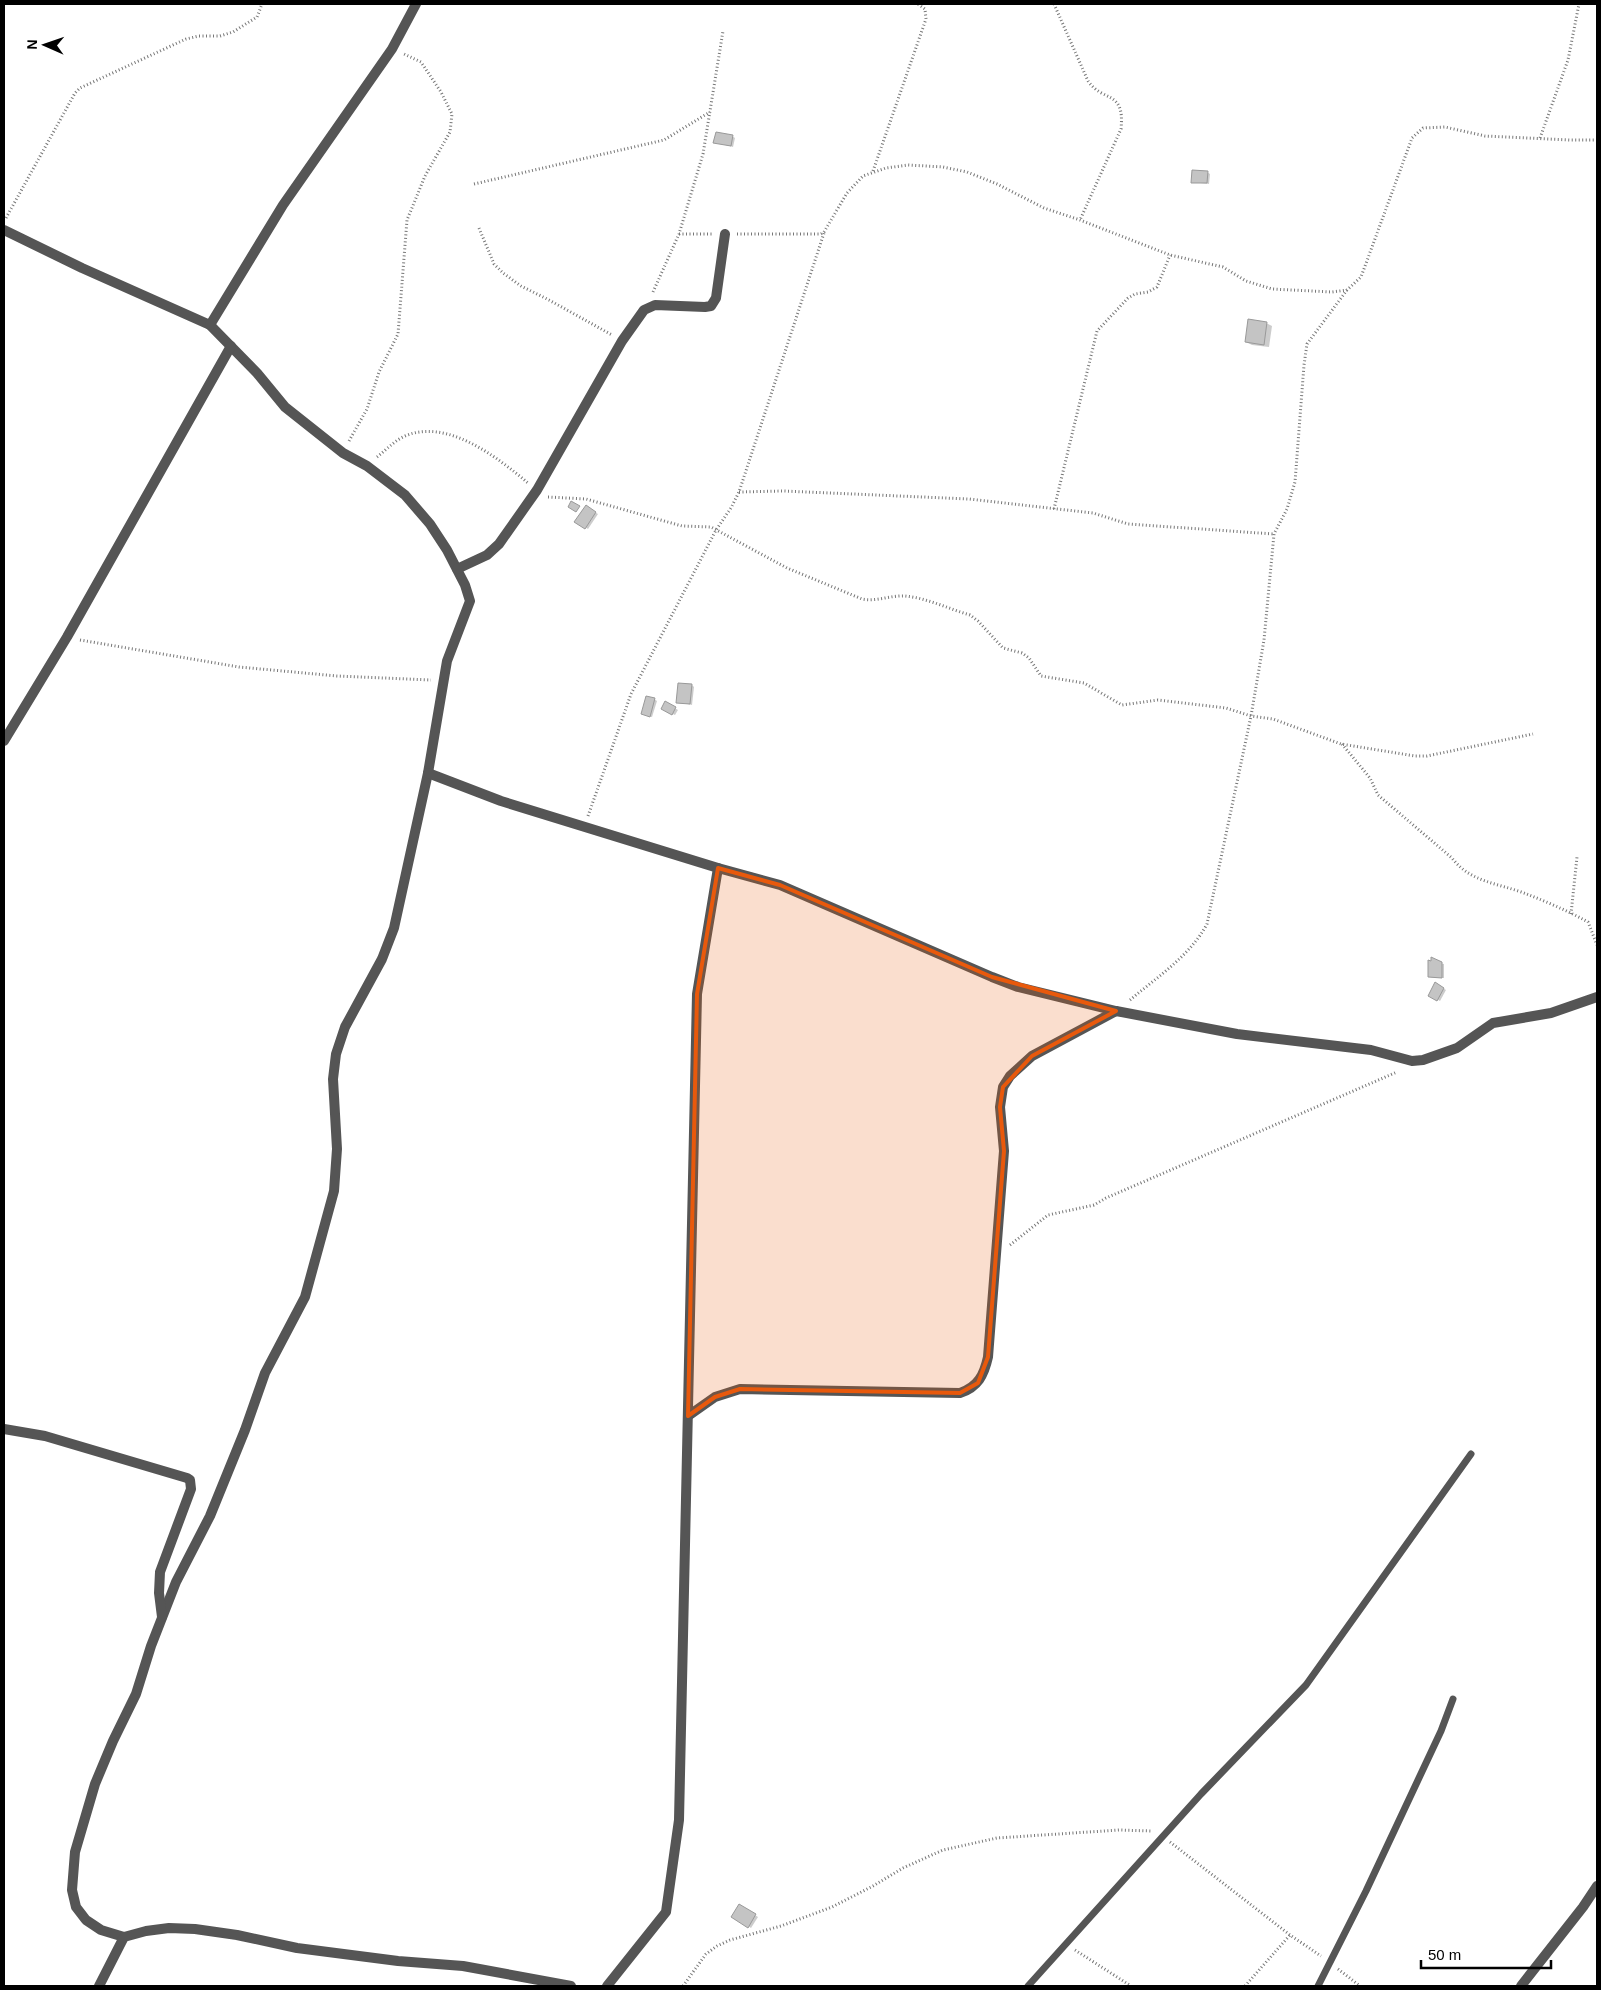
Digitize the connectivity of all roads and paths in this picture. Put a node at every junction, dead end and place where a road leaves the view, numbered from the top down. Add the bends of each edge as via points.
1 (262, 4) edge
2 (416, 4) edge
3 (918, 4) edge
4 (1054, 4) edge
5 (1579, 4) edge
6 (723, 31) dead end
7 (392, 49) junction
8 (710, 112) junction
9 (1540, 138) junction
10 (1597, 140) edge
11 (873, 172) junction
12 (474, 184) dead end
13 (1080, 220) junction
14 (4, 223) edge
15 (479, 228) dead end
16 (4, 230) edge
17 (824, 232) junction
18 (678, 234) junction
19 (725, 234) junction
20 (1170, 255) junction
21 (1347, 290) junction
22 (644, 310) junction
23 (210, 325) junction
24 (622, 341) junction
25 (231, 346) junction
26 (343, 452) junction
27 (367, 466) junction
28 (739, 492) junction
29 (534, 494) junction
30 (1054, 509) junction
31 (716, 530) junction
32 (1274, 534) junction
33 (458, 569) junction
34 (68, 637) junction
35 (443, 681) junction
36 (1251, 716) junction
37 (1533, 734) dead end
38 (4, 741) edge
39 (1341, 744) junction
40 (428, 773) junction
41 (584, 826) junction
42 (1577, 857) dead end
43 (718, 868) junction
44 (1571, 914) junction
45 (1597, 945) edge
46 (1597, 997) edge
47 (1116, 1011) junction
48 (1422, 1060) junction
49 (996, 1256) junction
50 (688, 1416) junction
51 (4, 1429) edge
52 (1471, 1454) dead end
53 (162, 1618) junction
54 (1453, 1699) dead end
55 (1164, 1834) junction
56 (1597, 1886) edge
57 (1290, 1935) junction
58 (124, 1938) junction
59 (1066, 1945) junction
60 (1331, 1964) junction
61 (98, 1986) edge
62 (571, 1986) edge
63 (607, 1986) edge
64 (683, 1986) edge
65 (1028, 1986) edge
66 (1131, 1986) edge
67 (1245, 1986) edge
68 (1318, 1986) edge
69 (1360, 1986) edge
70 (1521, 1986) edge

1 - 14 path via 255,19 233,32 186,39 80,88
2 - 7 street
3 - 11 path via 925,9 926,19
4 - 13 path via 1088,81 1115,100 1122,119 1121,129
5 - 9 path via 1568,60
6 - 8 path
7 - 23 street via 283,205
7 - 26 path via 421,62 452,114 450,132 425,176 407,220 398,334 379,372 367,409
8 - 12 path via 664,140
8 - 18 path via 703,154
9 - 10 path
9 - 21 path via 1485,136 1445,127 1422,128 1412,138 1360,277
11 - 13 path via 908,166 943,167 967,172 998,184 1031,203
11 - 17 path via 854,184
13 - 20 path
15 - 24 path via 494,264 503,273
16 - 23 street
17 - 19 path
17 - 28 path
18 - 19 path
18 - 22 path
19 - 22 street via 716,298 711,306 655,305
20 - 21 path via 1223,267 1246,281 1272,290
20 - 30 path via 1156,288 1128,298 1097,331
21 - 32 path via 1307,344 1295,482 1287,510
22 - 24 street
23 - 25 street
24 - 29 street
25 - 26 street via 280,403
25 - 34 street
26 - 27 street
27 - 29 path via 405,436 435,431 484,448
27 - 33 street via 405,495 430,524
28 - 30 path via 969,499
28 - 31 path
29 - 31 path via 586,499 682,526
29 - 33 street via 489,554
30 - 32 path via 1093,513 1128,524
31 - 36 path via 787,568 862,599 908,597 970,615 1003,648 1029,658 1041,676 1084,683 1122,705 1158,700 1226,708
31 - 41 path via 631,694
32 - 36 path via 1264,640
33 - 35 street via 470,601
34 - 35 path via 239,667
34 - 38 street
35 - 40 street
36 - 39 path via 1273,719
36 - 47 path via 1207,924 1186,954
37 - 39 path via 1426,756
39 - 44 path via 1370,778 1378,795 1468,874 1524,893
40 - 41 street via 501,801
40 - 53 street via 394,928 382,959 344,1027 336,1054 334,1191 305,1297 265,1373 210,1516 176,1582
41 - 43 street
42 - 44 path
43 - 47 street via 780,885 1010,983
43 - 50 street via 697,994
44 - 45 path via 1588,922
46 - 48 street via 1551,1013 1493,1023 1457,1048
47 - 48 street via 1215,1031 1357,1047 1406,1060
47 - 49 street via 1032,1056 1010,1076 1004,1087 1000,1107 1004,1151
48 - 49 path via 1094,1205 1048,1215
49 - 50 street via 988,1358 978,1383 968,1390 960,1393 740,1389 715,1397
50 - 63 street via 679,1820 666,1912
51 - 53 street via 45,1436 190,1480 190,1489 160,1572
52 - 55 lane via 1306,1685
53 - 58 street via 136,1694 95,1784 75,1852 72,1890 76,1907 86,1920 101,1930
54 - 60 lane
55 - 57 path
55 - 59 lane
55 - 64 path via 1119,1830 997,1838 943,1850 832,1906 717,1946 706,1954
56 - 70 street
57 - 60 path
57 - 67 path
58 - 61 street
58 - 62 street via 169,1928 195,1929 297,1948 463,1966
59 - 65 lane
59 - 66 path
60 - 68 lane
60 - 69 path

